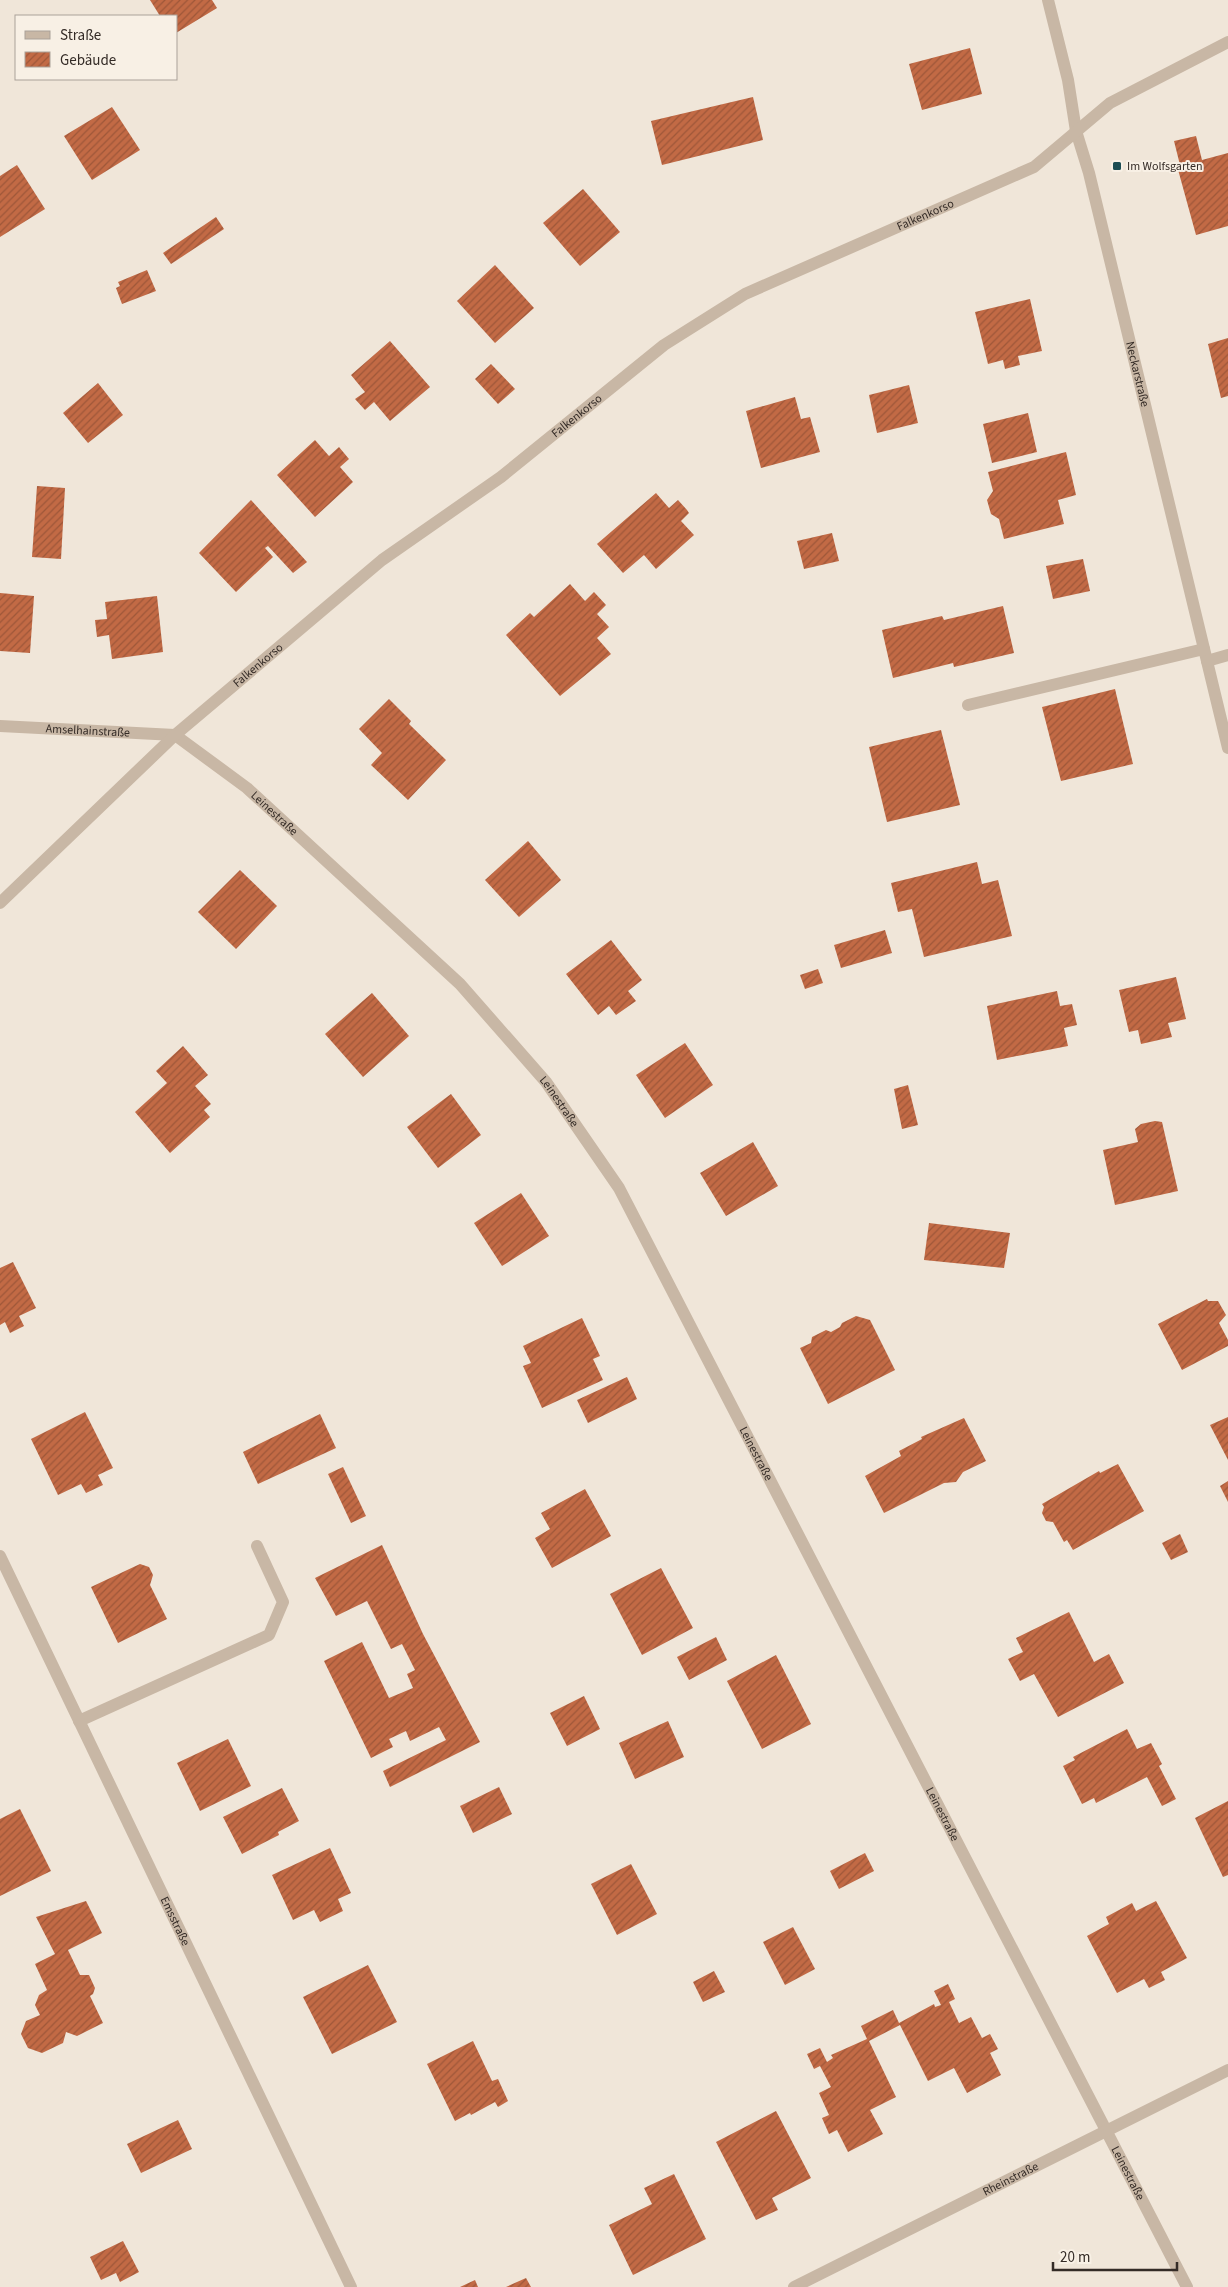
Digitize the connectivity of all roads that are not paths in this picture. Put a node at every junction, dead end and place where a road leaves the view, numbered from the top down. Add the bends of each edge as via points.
1 (1048, 0) edge
2 (1228, 42) edge
3 (1076, 131) junction
4 (1205, 655) junction
5 (1228, 655) edge
6 (968, 705) dead end
7 (0, 726) edge
8 (175, 735) junction
9 (1228, 748) edge
10 (0, 903) edge
11 (257, 1546) dead end
12 (0, 1556) edge
13 (78, 1721) junction
14 (1228, 2070) edge
15 (1106, 2132) junction
16 (351, 2287) edge
17 (794, 2287) edge
18 (1187, 2287) edge

1 - 3 street, Neckarstraße via 1068,80
2 - 3 street, Falkenkorso via 1110,103
3 - 4 street, Neckarstraße via 1089,173
3 - 8 street, Falkenkorso via 1034,167 745,294 664,345 502,477 382,560
4 - 5 street
4 - 6 street
4 - 9 street, Neckarstraße
7 - 8 street, Amselhainstraße
8 - 10 street, Falkenkorso
8 - 15 street, Leinestraße via 248,788 460,984 546,1082 620,1188
11 - 13 street via 283,1602 269,1635
12 - 13 street, Emsstraße
13 - 16 street, Emsstraße
14 - 15 street, Rheinstraße
15 - 17 street, Rheinstraße
15 - 18 street, Leinestraße

